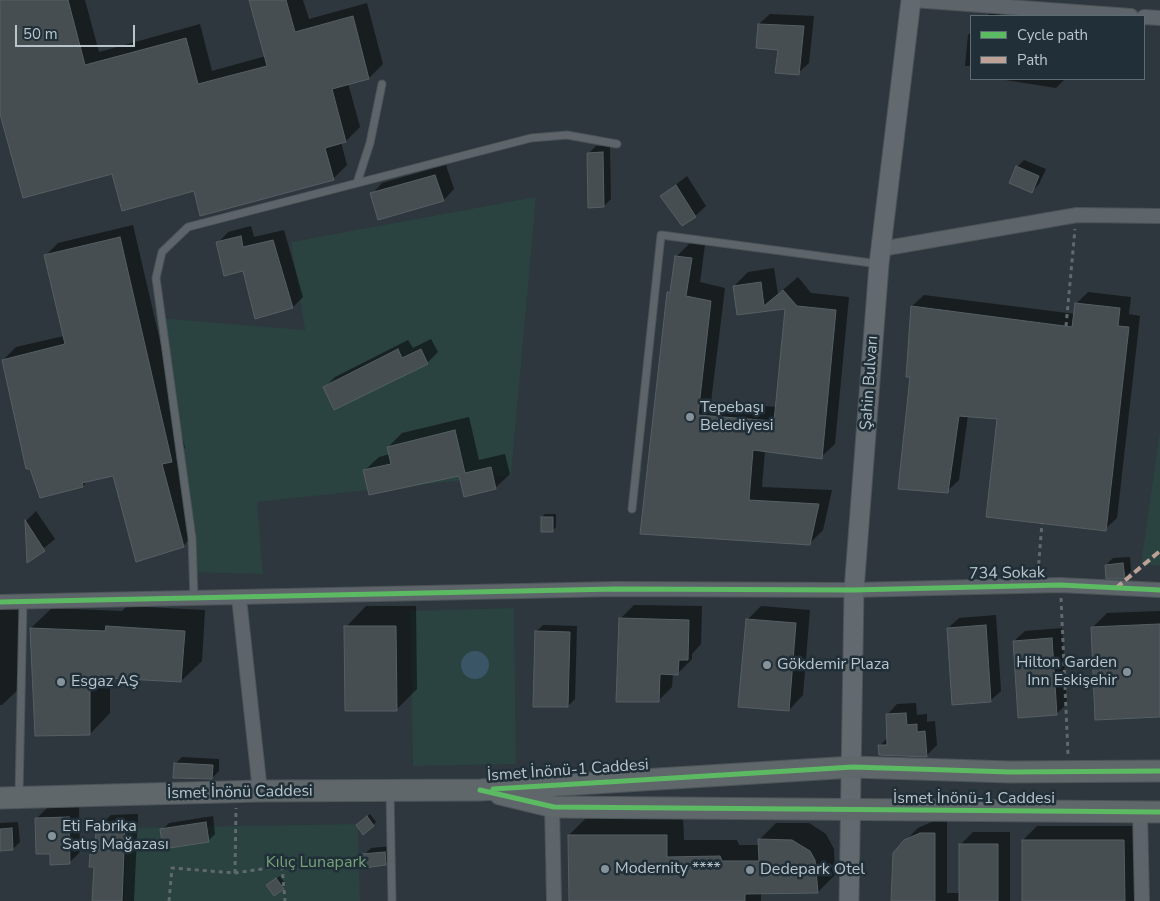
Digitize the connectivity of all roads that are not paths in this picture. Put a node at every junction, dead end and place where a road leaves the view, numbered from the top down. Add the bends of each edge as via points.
1 (912, 0) edge
2 (1117, 15) edge
3 (1145, 17) edge
4 (1160, 18) edge
5 (382, 84) dead end
6 (617, 144) dead end
7 (357, 183) junction
8 (1160, 216) edge
9 (880, 256) junction
10 (632, 508) dead end
11 (854, 590) junction
12 (1160, 590) edge
13 (239, 598) junction
14 (194, 599) junction
15 (0, 602) edge
16 (23, 602) junction
17 (853, 767) junction
18 (1160, 771) edge
19 (480, 790) junction
20 (260, 791) junction
21 (390, 791) junction
22 (10, 798) edge
23 (552, 806) junction
24 (850, 810) junction
25 (1150, 812) edge
26 (392, 901) edge
27 (554, 901) edge
28 (849, 901) edge
29 (1142, 901) edge

1 - 2 street
1 - 9 street, Şahin Bulvarı
3 - 4 street
5 - 7 lane via 370,143
6 - 7 lane via 567,135 531,138
7 - 14 lane via 188,227 162,252 156,278 192,538
8 - 9 street via 1077,215
9 - 10 lane via 661,235
9 - 11 street, Şahin Bulvarı
11 - 12 street, 734 Sokak via 1060,585
11 - 13 street, 734 Sokak via 615,589
11 - 17 street, Şahin Bulvarı
13 - 14 street, 734 Sokak
13 - 20 street
14 - 16 street, 734 Sokak
15 - 16 street, 734 Sokak
16 - 22 lane
17 - 18 main road, İsmet İnönü-1 Caddesi via 1010,772
17 - 19 main road, İsmet İnönü-1 Caddesi
17 - 24 street, Şahin Bulvarı
19 - 21 main road, İsmet İnönü Caddesi
19 - 23 main road, İsmet İnönü-1 Caddesi
20 - 21 main road, İsmet İnönü Caddesi
20 - 22 main road, İsmet İnönü Caddesi
21 - 26 lane
23 - 24 main road, İsmet İnönü-1 Caddesi
23 - 27 street
24 - 25 main road, İsmet İnönü-1 Caddesi
24 - 28 street, Şahin Bulvarı
25 - 29 street

